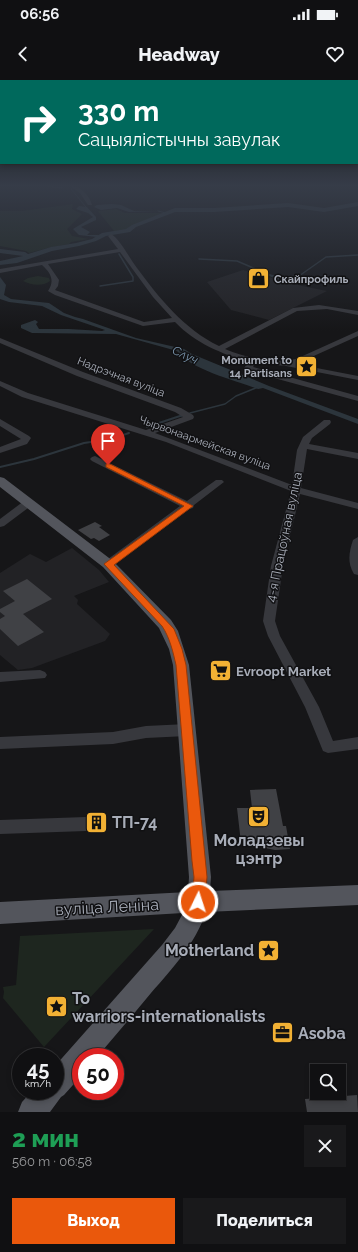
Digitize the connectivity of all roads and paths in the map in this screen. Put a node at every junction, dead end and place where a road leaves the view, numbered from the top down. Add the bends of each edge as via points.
1 (111, 236) dead end
2 (122, 250) junction
3 (43, 263) junction
4 (0, 271) edge
5 (358, 313) edge
6 (176, 320) junction
7 (358, 333) edge
8 (0, 340) edge
9 (220, 349) junction
10 (254, 361) junction
11 (298, 361) junction
12 (286, 364) junction
13 (358, 374) edge
14 (358, 378) edge
15 (0, 383) edge
16 (358, 400) edge
17 (0, 422) edge
18 (328, 422) dead end
19 (145, 433) junction
20 (304, 446) junction
21 (0, 450) edge
22 (358, 456) edge
23 (95, 459) dead end
24 (0, 481) edge
25 (219, 482) dead end
26 (296, 490) junction
27 (28, 503) junction
28 (189, 506) junction
29 (358, 506) edge
30 (0, 524) edge
31 (358, 540) edge
32 (108, 564) junction
33 (358, 570) edge
34 (40, 675) dead end
35 (0, 677) edge
36 (187, 730) junction
37 (0, 743) edge
38 (358, 743) edge
39 (86, 824) dead end
40 (0, 827) edge
41 (358, 895) edge
42 (198, 902) junction
43 (0, 913) edge
44 (64, 1076) edge
45 (42, 1100) edge
46 (32, 1112) edge

1 - 2 street
2 - 3 street
2 - 6 street
3 - 4 street
3 - 6 street via 56,280 51,291 143,324
5 - 9 street via 324,308 295,309
6 - 9 street via 191,333
7 - 11 street
8 - 19 street, Надрэчная вуліца via 190,417
9 - 10 street
10 - 12 street
10 - 16 street via 248,368
11 - 12 street
11 - 13 street
12 - 14 street
15 - 19 street, Чырвонаармейская вуліца via 25,395
17 - 21 street via 26,438 24,442
18 - 20 street, 4-я Працоўная вуліца via 308,437
19 - 26 street, Чырвонаармейская вуліца
20 - 22 street
20 - 26 street, 4-я Працоўная вуліца
23 - 28 street
24 - 27 main road
25 - 28 street
26 - 29 street, Чырвонаармейская вуліца
26 - 38 street, 4-я Працоўная вуліца via 277,566 269,621 274,636 312,707 328,747
27 - 30 street
27 - 32 main road
28 - 32 street
31 - 33 street via 354,556
32 - 36 main road via 170,631 181,665
34 - 35 street
36 - 37 street via 140,733 113,738
36 - 42 main road via 200,877
39 - 40 street
41 - 42 main road, вуліца Леніна
42 - 43 main road, вуліца Леніна
42 - 44 main road via 191,922 179,942
45 - 46 main road

